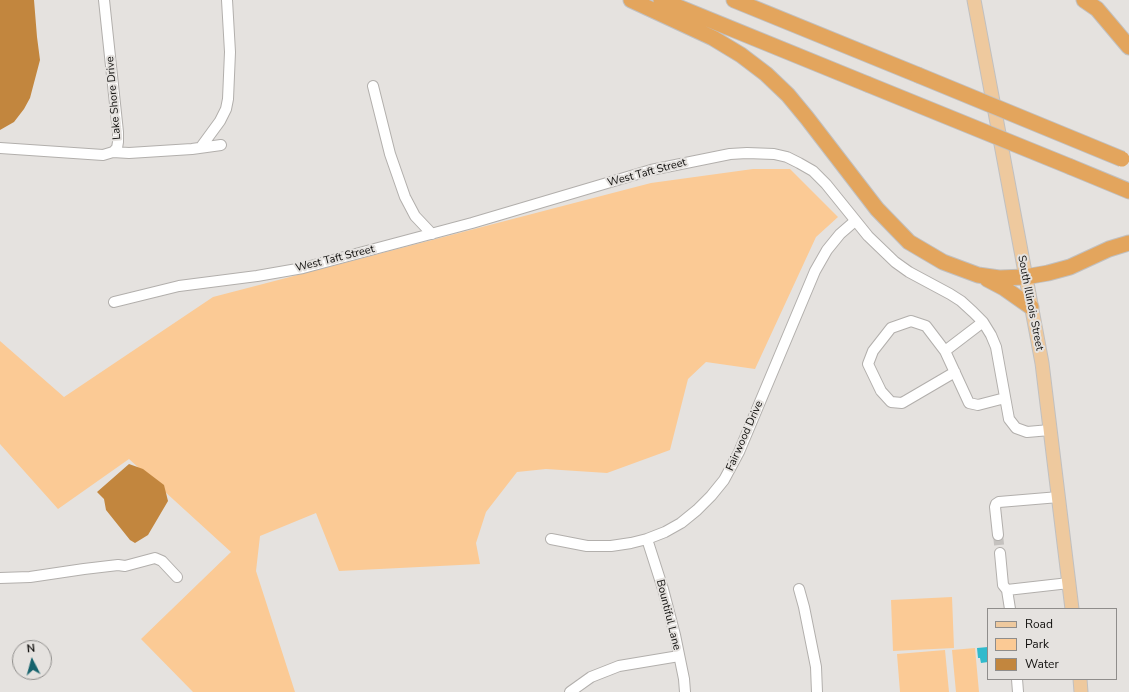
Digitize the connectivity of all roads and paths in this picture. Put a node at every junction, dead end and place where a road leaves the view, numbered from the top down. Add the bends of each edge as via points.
1 (104, 0) edge
2 (631, 0) edge
3 (661, 0) edge
4 (734, 0) edge
5 (974, 0) edge
6 (1084, 0) edge
7 (227, 5) edge
8 (1129, 47) edge
9 (373, 86) dead end
10 (221, 145) dead end
11 (201, 147) junction
12 (0, 148) edge
13 (113, 152) junction
14 (1126, 160) edge
15 (1129, 191) edge
16 (855, 221) junction
17 (432, 234) junction
18 (1129, 243) edge
19 (978, 275) junction
20 (1025, 277) junction
21 (114, 302) dead end
22 (1031, 307) junction
23 (983, 322) junction
24 (945, 351) junction
25 (955, 372) junction
26 (1005, 398) junction
27 (1050, 430) junction
28 (1059, 497) junction
29 (998, 535) tunnel mouth
30 (551, 539) dead end
31 (647, 539) junction
32 (1000, 553) tunnel mouth
33 (177, 577) dead end
34 (0, 578) edge
35 (1069, 583) junction
36 (799, 589) dead end
37 (1008, 590) junction
38 (1010, 608) edge
39 (1072, 608) edge
40 (679, 656) junction
41 (1017, 680) edge
42 (1080, 680) edge
43 (570, 692) edge
44 (685, 692) edge
45 (817, 692) edge
46 (1018, 692) edge
47 (1081, 692) edge

1 - 13 street, Lake Shore Drive via 118,132 117,148
2 - 19 highway via 713,38 766,74 788,95 877,209 909,242 943,262
3 - 15 highway, bridge
4 - 14 highway, bridge
5 - 20 main road, South Illinois Street
6 - 8 highway via 1097,9
7 - 11 street via 230,52 228,99 220,121
9 - 17 street via 390,154 405,198 415,216
10 - 11 street
11 - 13 street
12 - 13 street, Lake Shore Drive via 103,155
16 - 17 street, West Taft Street via 826,184 812,171 787,157 747,153 651,170
16 - 23 street, West Taft Street via 895,262 961,301
16 - 31 street, Fairwood Drive via 826,250 815,271 739,452 724,480 711,496 681,523
17 - 21 street, West Taft Street via 303,268 179,286
18 - 20 highway via 1070,267
19 - 20 highway via 998,278
19 - 22 highway via 1004,288
20 - 22 main road, South Illinois Street
22 - 27 main road, South Illinois Street via 1042,363
23 - 24 street
23 - 26 street, West Taft Street via 996,348
24 - 25 street
24 - 25 street via 926,326 910,321 891,328 873,351 868,364 881,391 891,402 902,402
25 - 26 street via 969,403 978,405
26 - 27 street, West Taft Street via 1009,419 1016,428 1028,432
27 - 28 main road, South Illinois Street
28 - 29 street via 999,502 995,507
28 - 35 main road, South Illinois Street
30 - 31 street, Fairwood Drive via 587,546 611,546
31 - 40 street, Bountiful Lane via 663,589
32 - 37 street via 1003,585
33 - 34 street via 162,561 155,558 125,566
35 - 37 street
35 - 39 main road, South Illinois Street
36 - 45 street via 816,667
37 - 38 street
40 - 43 street via 619,666 591,677
40 - 44 street, Bountiful Lane
41 - 46 street
42 - 47 main road

